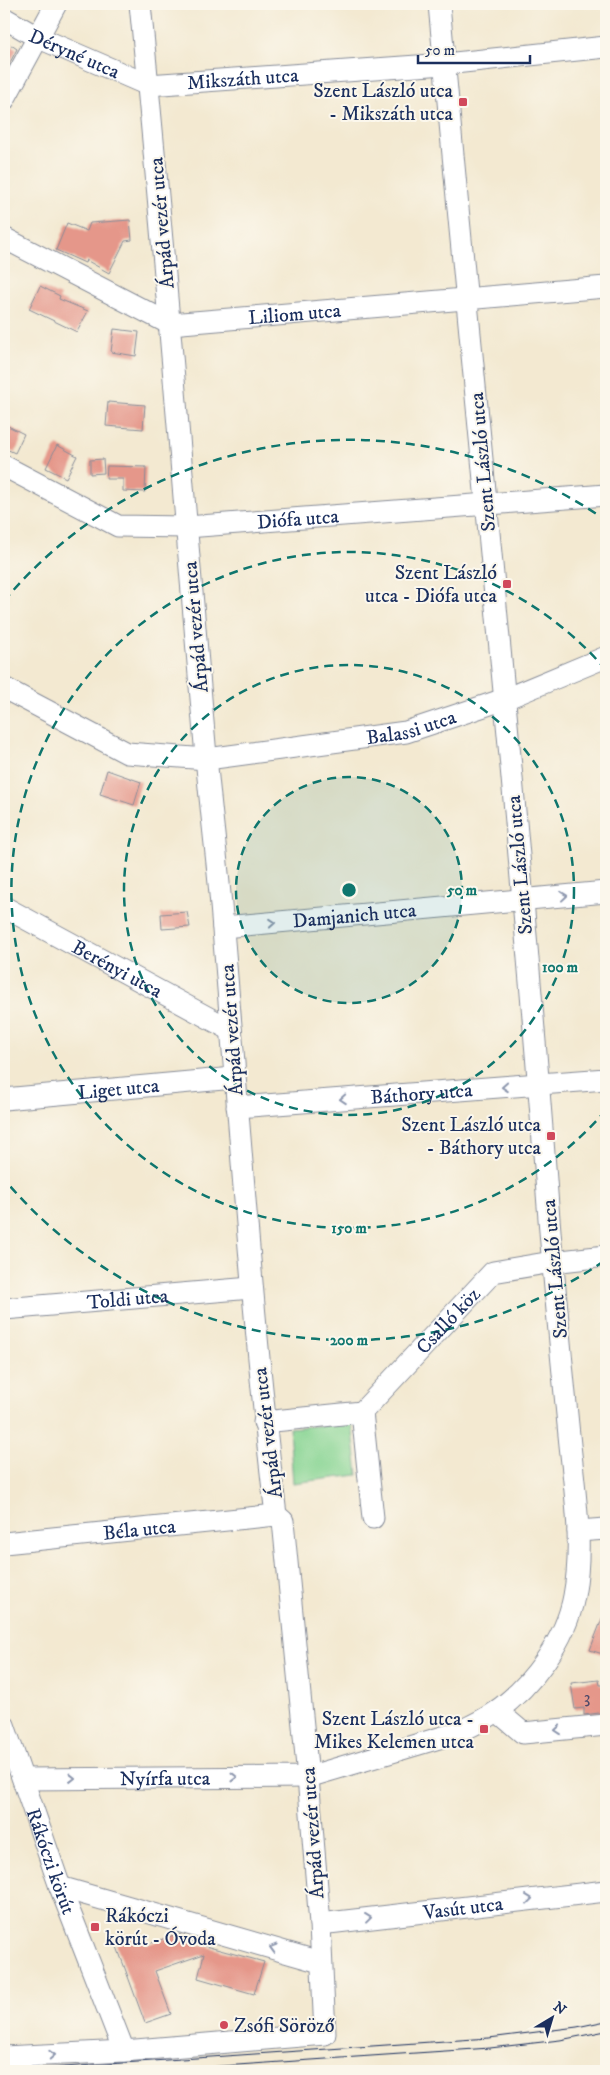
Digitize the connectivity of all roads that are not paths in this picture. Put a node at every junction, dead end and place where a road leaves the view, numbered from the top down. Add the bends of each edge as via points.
1 (56, 4) edge
2 (140, 4) edge
3 (439, 4) edge
4 (4, 18) edge
5 (37, 37) junction
6 (606, 47) edge
7 (445, 64) junction
8 (148, 85) junction
9 (4, 100) edge
10 (4, 238) edge
11 (606, 287) edge
12 (468, 298) junction
13 (170, 324) junction
14 (4, 466) edge
15 (606, 495) edge
16 (486, 504) junction
17 (187, 527) junction
18 (606, 657) edge
19 (4, 688) edge
20 (505, 699) junction
21 (206, 759) junction
22 (606, 892) edge
23 (522, 900) junction
24 (4, 907) edge
25 (223, 927) junction
26 (231, 1030) junction
27 (234, 1078) junction
28 (606, 1079) edge
29 (539, 1084) junction
30 (4, 1098) edge
31 (237, 1107) junction
32 (606, 1256) edge
33 (552, 1262) junction
34 (251, 1288) junction
35 (4, 1309) edge
36 (362, 1412) junction
37 (264, 1422) junction
38 (276, 1515) junction
39 (373, 1518) dead end
40 (606, 1529) edge
41 (578, 1531) junction
42 (4, 1543) edge
43 (497, 1711) junction
44 (4, 1725) edge
45 (606, 1725) edge
46 (308, 1777) junction
47 (23, 1779) junction
48 (60, 1887) junction
49 (606, 1891) edge
50 (320, 1924) junction
51 (320, 1962) junction
52 (124, 2051) junction
53 (4, 2057) edge

1 - 5 street
2 - 8 street, Árpád vezér utca
3 - 7 street, Szent László utca
4 - 5 street, Déryné utca
5 - 8 street, Déryné utca
5 - 9 street
6 - 7 street, Mikszáth utca
7 - 8 street, Mikszáth utca
7 - 12 street, Szent László utca
8 - 13 street, Árpád vezér utca
10 - 13 street
11 - 12 street, Liliom utca
12 - 13 street, Liliom utca
12 - 16 street, Szent László utca
13 - 17 street, Árpád vezér utca
14 - 17 street, Diófa utca via 118,526
15 - 16 street, Diófa utca
16 - 17 street, Diófa utca
16 - 20 street, Szent László utca
17 - 21 street, Árpád vezér utca
18 - 20 street, Balassi utca
19 - 21 street, Balassi utca via 127,753
20 - 21 street, Balassi utca via 406,732
20 - 23 street, Szent László utca
21 - 25 street, Árpád vezér utca
23 -> 22 street, Damjanich utca
25 -> 23 street, Damjanich utca
23 - 29 street, Szent László utca
24 - 26 street, Berényi utca
25 - 26 street, Árpád vezér utca
26 - 27 street, Árpád vezér utca
27 - 30 street, Liget utca
27 - 31 street, Árpád vezér utca
28 - 29 street, Báthory utca
29 -> 31 street, Báthory utca
29 - 33 street, Szent László utca
31 - 34 street, Árpád vezér utca
32 - 33 street, Csalló köz
33 - 36 street, Csalló köz via 493,1272
33 - 41 street, Szent László utca
34 - 35 street, Toldi utca
34 - 37 street, Árpád vezér utca
36 - 37 street
36 - 39 street
37 - 38 street, Árpád vezér utca
38 - 42 street, Béla utca
38 - 46 street, Árpád vezér utca via 283,1521
40 - 41 street
41 - 43 street, Szent László utca via 574,1597 562,1632 533,1675
45 -> 43 street via 523,1733
43 - 46 street, Szent László utca via 456,1733
44 - 47 street, Rákóczi körút
47 -> 46 street, Nyírfa utca
46 - 50 street, Árpád vezér utca
47 - 48 street, Rákóczi körút
51 -> 48 street
48 - 52 street, Rákóczi körút
50 -> 49 street, Vasút utca
50 - 51 street, Árpád vezér utca
51 - 52 street, Árpád vezér utca via 325,2034
53 -> 52 street

